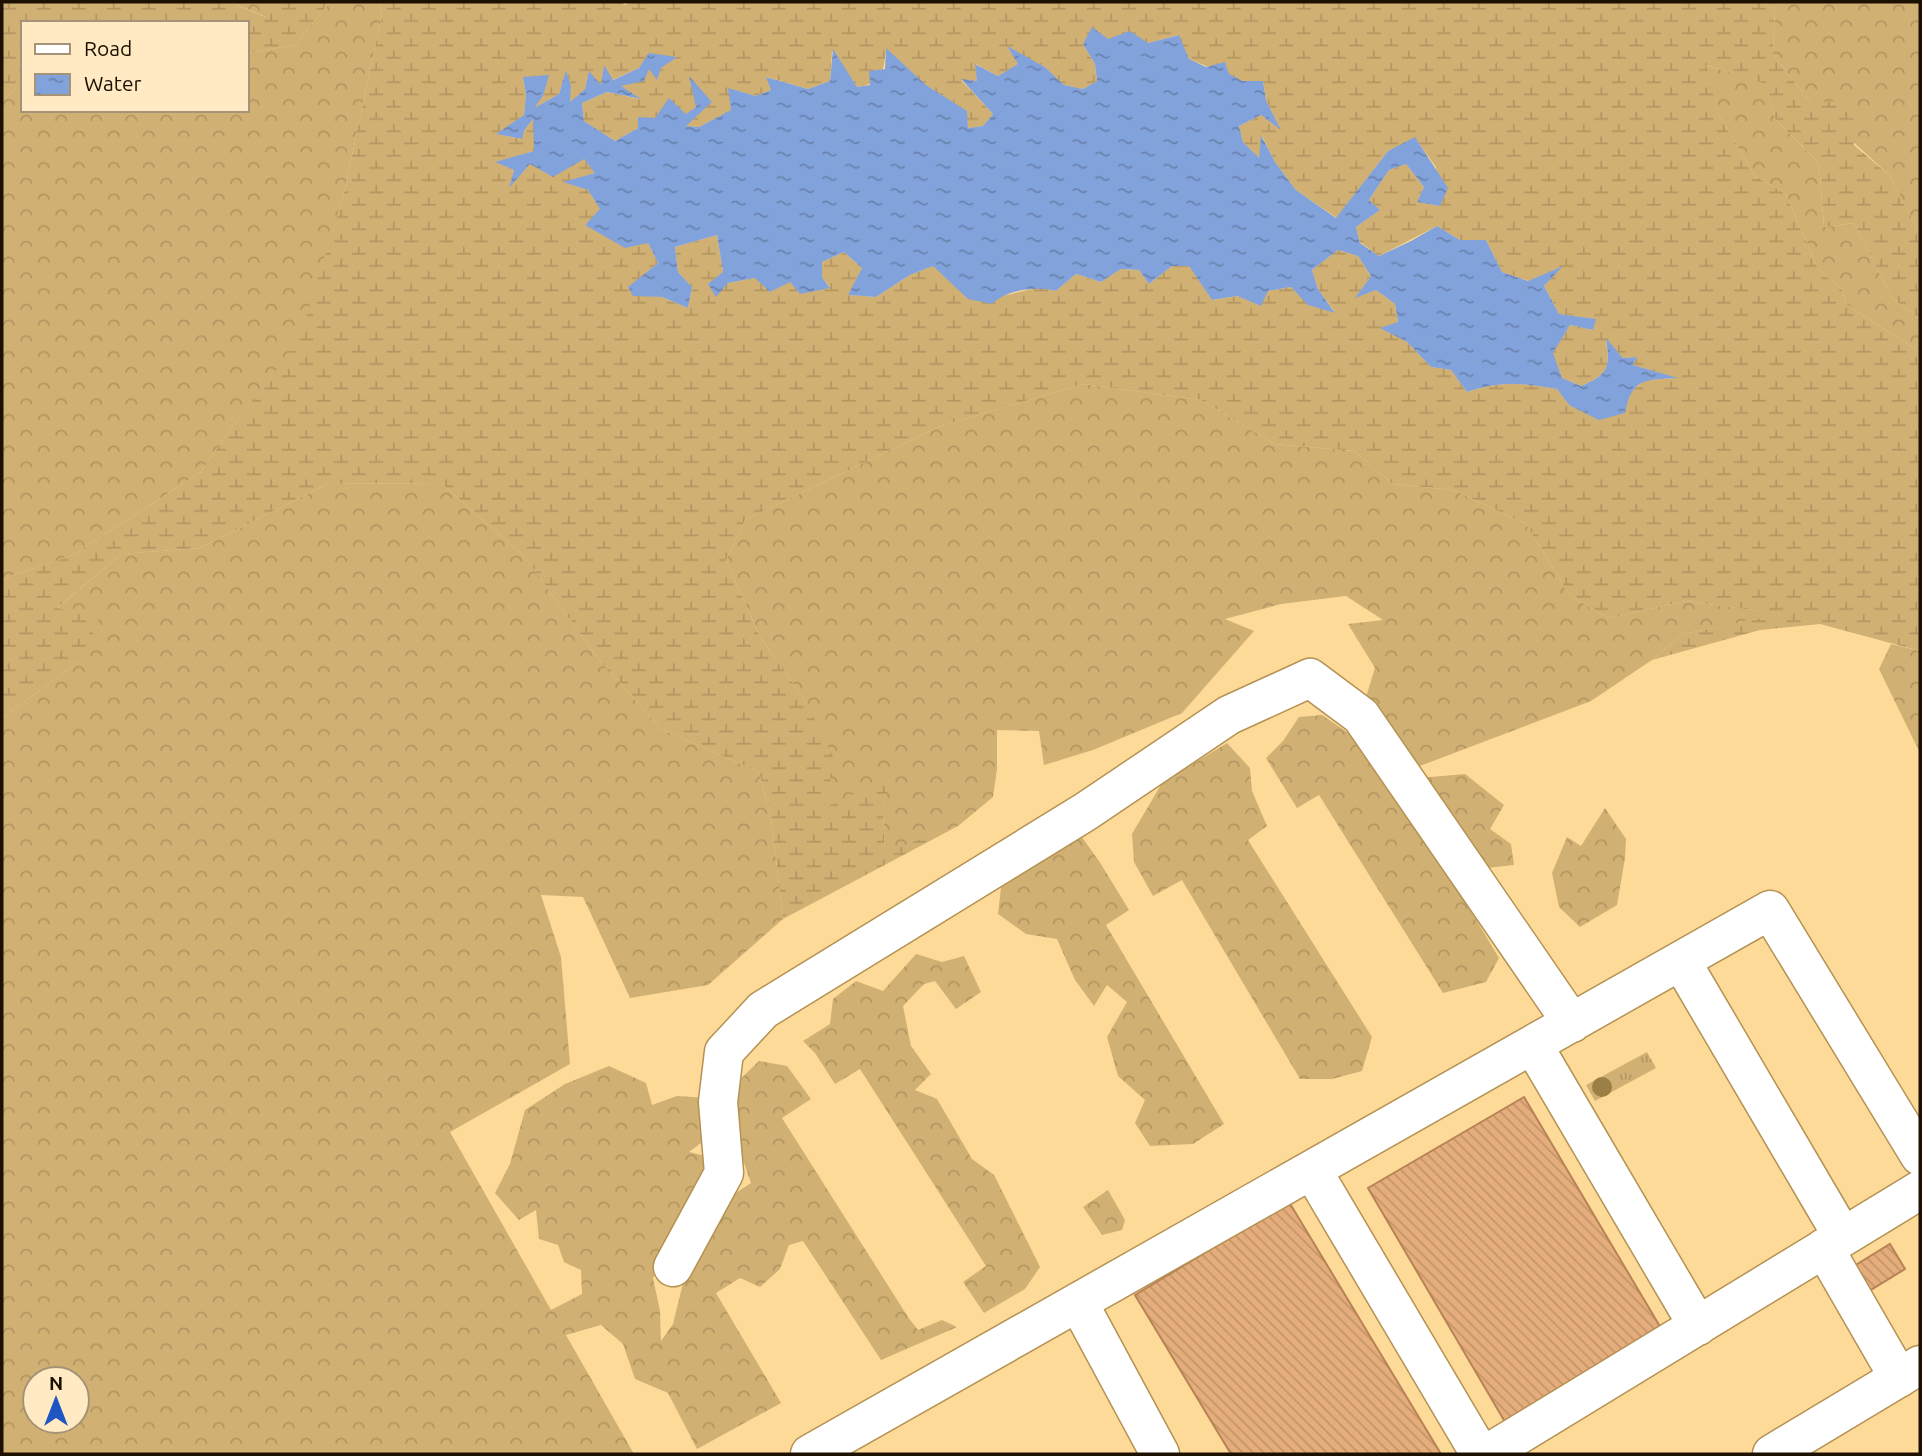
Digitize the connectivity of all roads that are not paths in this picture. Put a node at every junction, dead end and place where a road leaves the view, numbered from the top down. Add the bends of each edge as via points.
1 (1681, 961) junction
2 (1572, 1023) junction
3 (1533, 1045) junction
4 (1920, 1156) edge
5 (1312, 1170) junction
6 (1920, 1190) edge
7 (1833, 1243) junction
8 (673, 1267) dead end
9 (1078, 1303) junction
10 (1698, 1325) junction
11 (1910, 1371) edge
12 (810, 1454) edge
13 (1160, 1454) edge
14 (1480, 1454) edge
15 (1487, 1454) edge
16 (1772, 1454) edge

1 - 2 main road
1 - 4 main road via 1770,910
1 - 7 main road
2 - 3 main road
2 - 8 main road via 1361,716 1310,678 1229,715 1085,812 763,1010 724,1052 718,1102 724,1173
3 - 5 main road
3 - 10 main road
5 - 9 main road
5 - 14 main road
6 - 7 main road
7 - 10 main road
7 - 11 main road
9 - 12 main road
9 - 13 main road
10 - 15 main road
11 - 16 main road

